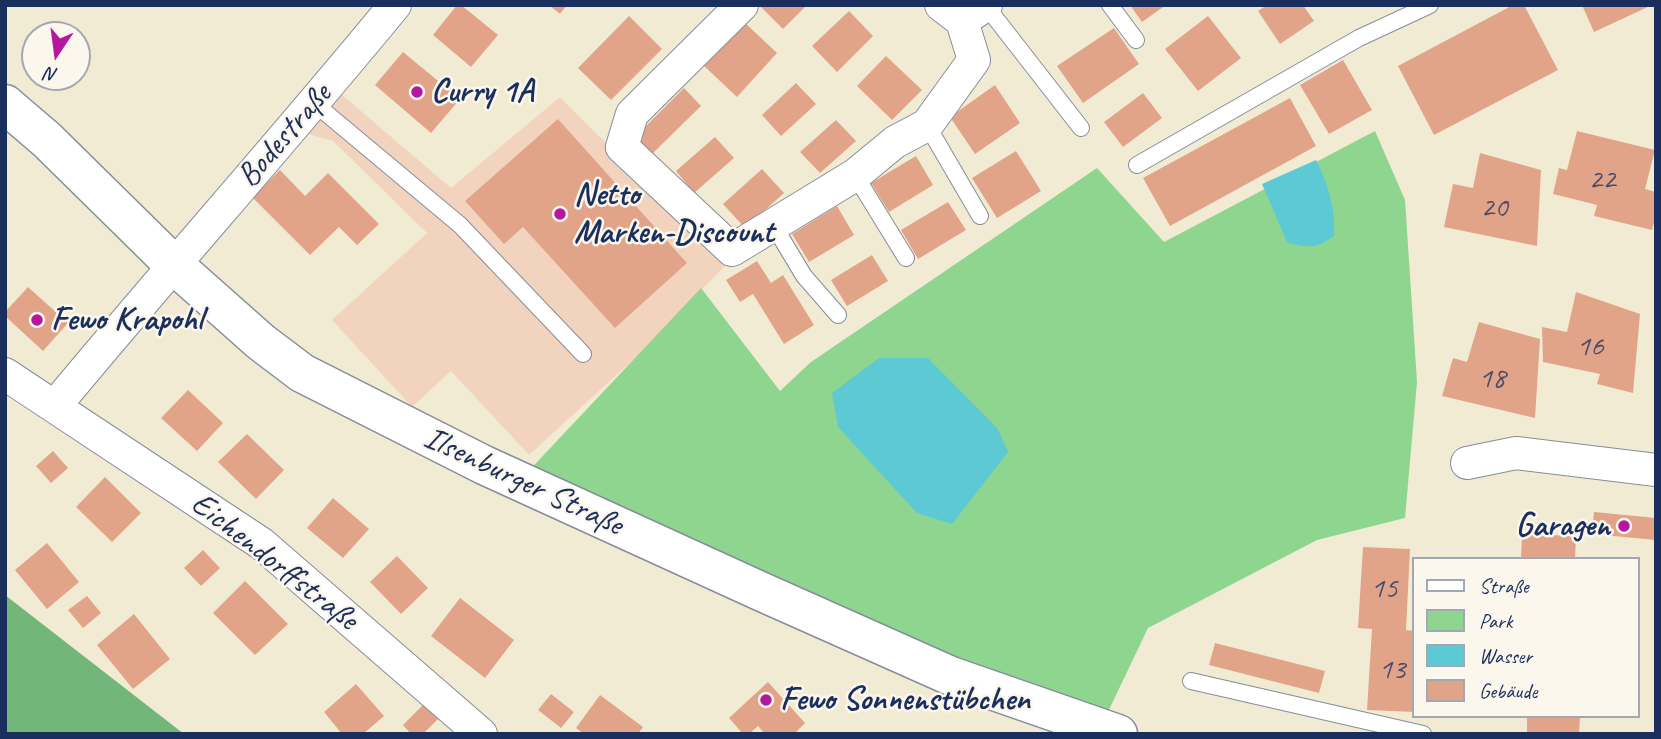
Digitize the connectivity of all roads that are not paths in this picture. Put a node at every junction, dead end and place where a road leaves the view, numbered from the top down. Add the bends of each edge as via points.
1 (396, 5) edge
2 (742, 5) edge
3 (1110, 5) edge
4 (1430, 5) edge
5 (969, 9) edge
6 (1136, 40) dead end
7 (314, 103) junction
8 (5, 104) edge
9 (927, 125) junction
10 (1081, 128) dead end
11 (1137, 165) dead end
12 (855, 175) junction
13 (980, 216) dead end
14 (774, 226) junction
15 (906, 258) dead end
16 (173, 264) junction
17 (838, 315) dead end
18 (583, 354) dead end
19 (5, 374) edge
20 (55, 406) junction
21 (1467, 463) dead end
22 (1656, 470) edge
23 (1191, 681) dead end
24 (481, 734) edge
25 (1118, 734) edge
26 (1423, 734) edge

1 - 7 street, Bodestraße
2 - 14 street via 632,114 622,147 732,250
3 - 6 lane
4 - 11 lane via 1359,38
5 - 9 street via 974,60
5 - 10 lane
7 - 16 street, Bodestraße
7 - 18 lane via 460,225
8 - 16 main road, Ilsenburger Straße
9 - 12 street via 895,142
9 - 13 lane
12 - 14 street
12 - 15 lane
14 - 17 lane via 804,276
16 - 20 street
16 - 25 main road, Ilsenburger Straße via 302,373 484,466 951,676
19 - 20 street, Eichendorffstraße
20 - 24 street, Eichendorffstraße via 262,544
21 - 22 street via 1516,453
23 - 26 lane

